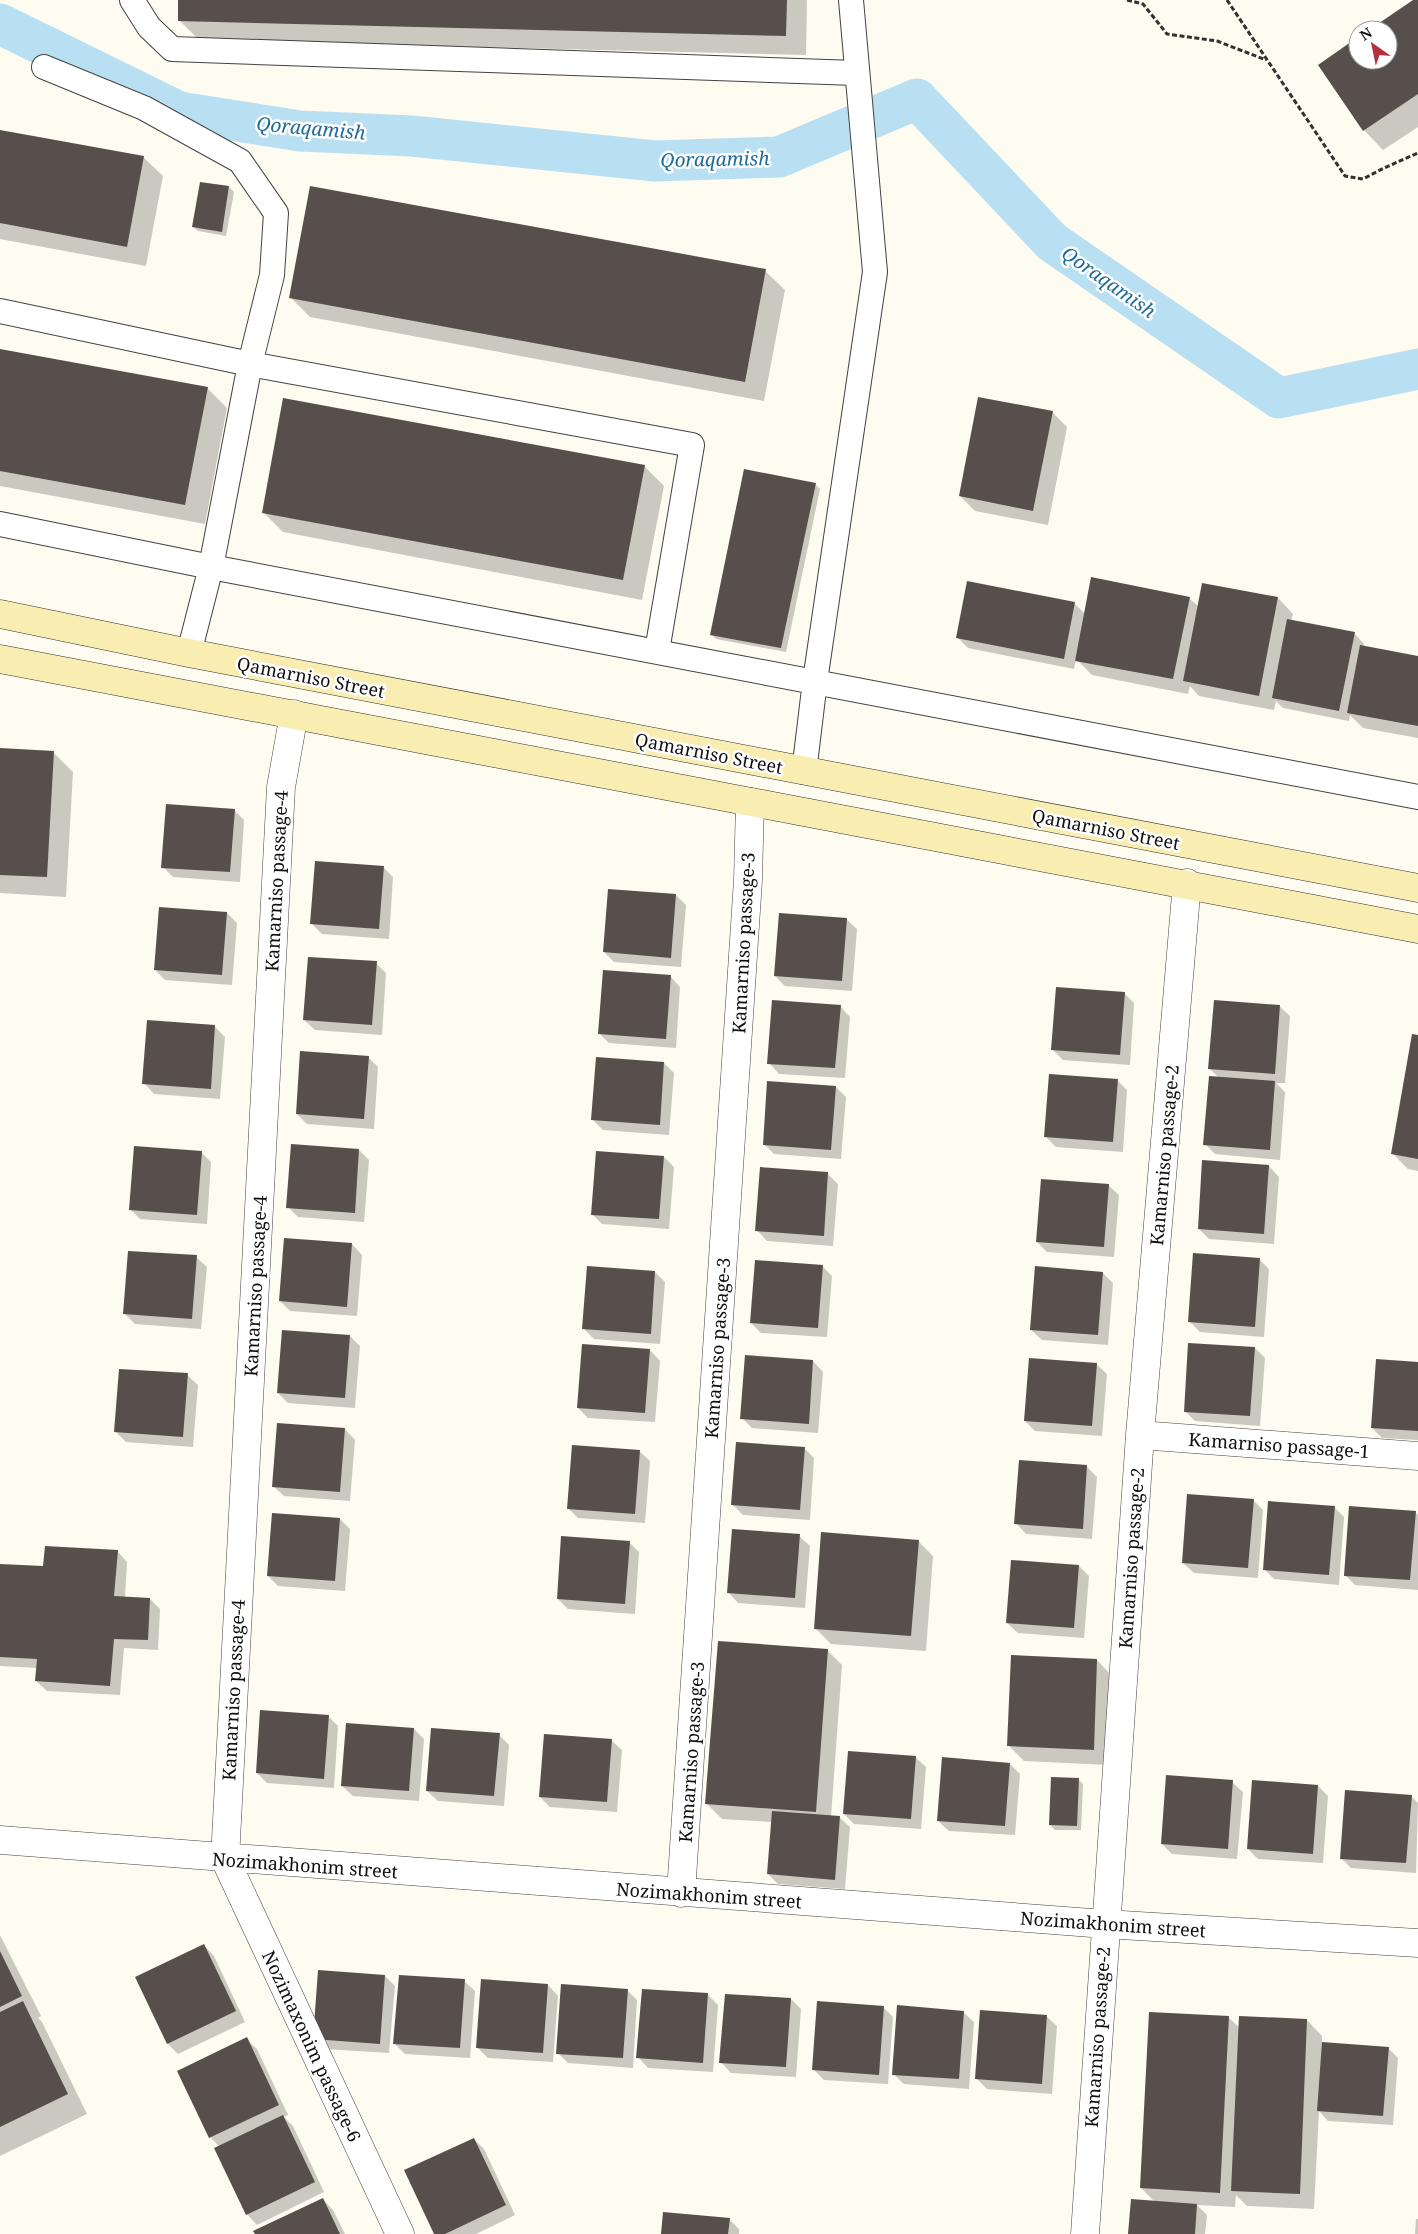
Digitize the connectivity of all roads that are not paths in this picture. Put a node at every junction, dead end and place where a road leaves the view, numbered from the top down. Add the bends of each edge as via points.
1 (132, 0) edge
2 (851, 0) edge
3 (44, 67) dead end
4 (856, 73) junction
5 (0, 310) edge
6 (250, 364) junction
7 (0, 524) edge
8 (211, 567) junction
9 (0, 614) edge
10 (656, 651) junction
11 (189, 654) junction
12 (0, 659) edge
13 (815, 681) junction
14 (294, 714) junction
15 (804, 772) junction
16 (1418, 796) edge
17 (750, 802) junction
18 (1187, 883) junction
19 (1418, 888) edge
20 (1418, 929) edge
21 (1140, 1435) junction
22 (1418, 1456) edge
23 (0, 1840) edge
24 (225, 1859) junction
25 (681, 1893) junction
26 (1104, 1924) junction
27 (1418, 1943) edge
28 (400, 2234) edge
29 (1084, 2234) edge

1 - 4 lane via 148,27 172,49
2 - 4 lane
3 - 6 lane via 144,108 240,161 276,213 272,275
4 - 13 lane via 876,272
5 - 6 lane
6 - 8 lane
6 - 10 lane via 692,445
7 - 8 lane
8 - 10 lane
8 - 11 lane
9 - 11 main road, Qamarniso Street
10 - 13 lane
11 - 15 main road, Qamarniso Street
12 - 14 main road
13 - 15 lane
13 - 16 lane
14 - 17 main road
14 - 24 street, Kamarniso passage-4 via 280,797
15 - 19 main road, Qamarniso Street
17 - 18 main road
17 - 25 street, Kamarniso passage-3 via 747,890
18 - 20 main road
18 - 21 street, Kamarniso passage-2
21 - 22 street, Kamarniso passage-1
21 - 26 street, Kamarniso passage-2
23 - 24 street, Nozimakhonim street
24 - 25 street, Nozimakhonim street
24 - 28 street, Nozimaxonim passage-6
25 - 26 street, Nozimakhonim street
26 - 27 street, Nozimakhonim street
26 - 29 street, Kamarniso passage-2

